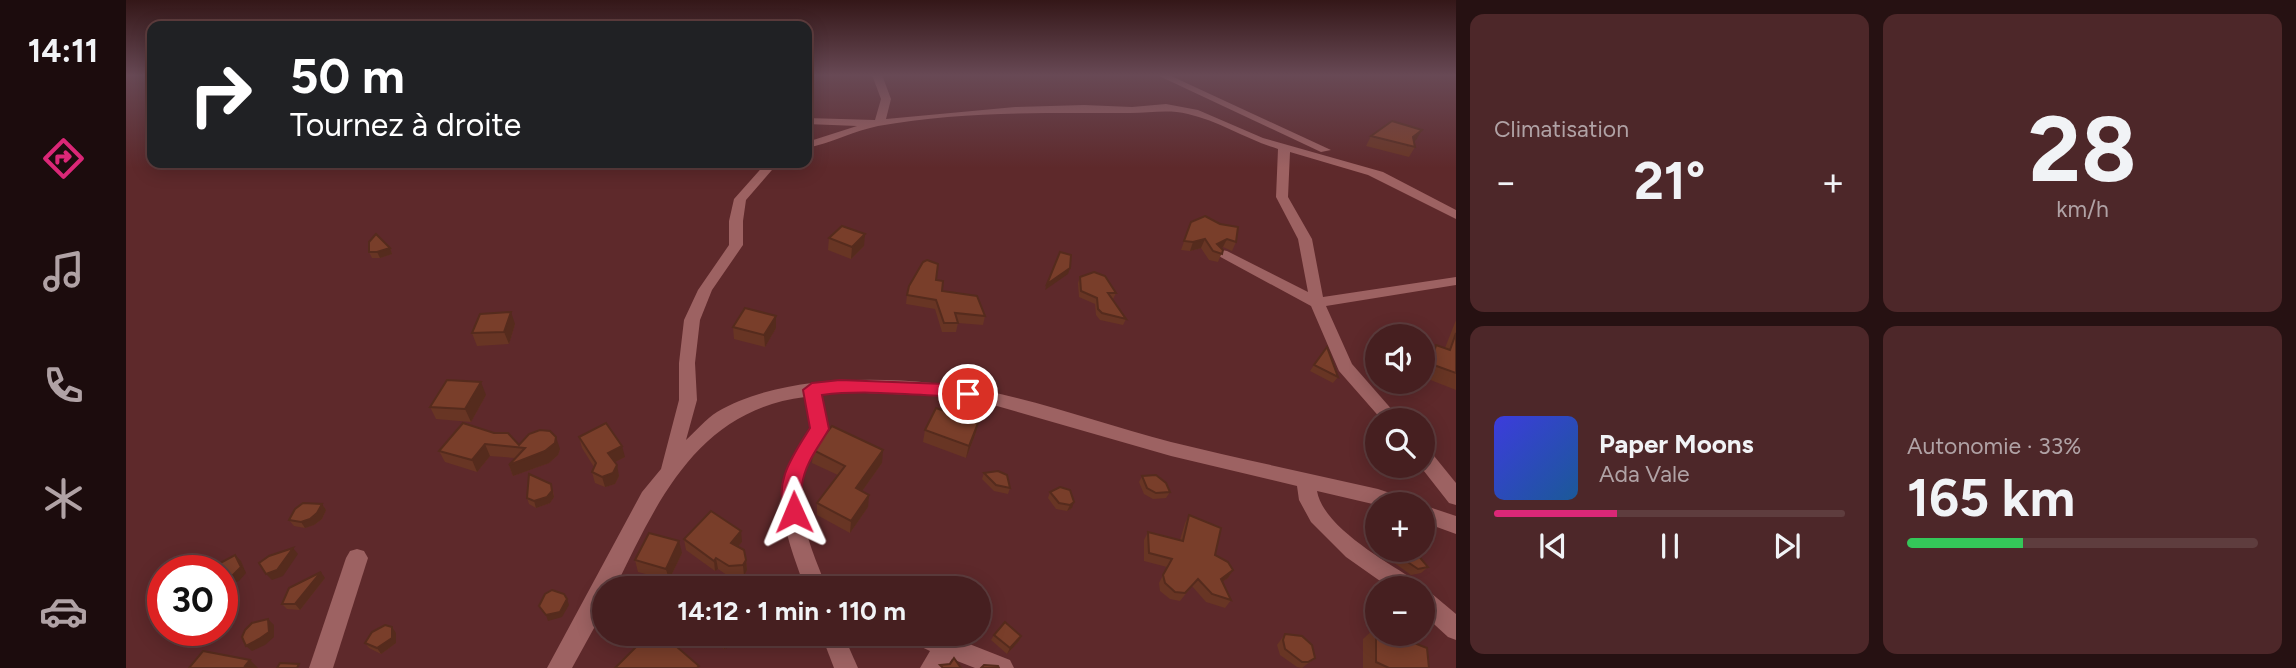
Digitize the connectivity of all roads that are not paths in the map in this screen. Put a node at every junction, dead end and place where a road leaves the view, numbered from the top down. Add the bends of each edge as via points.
1 (884, 106) edge
2 (1230, 106) edge
3 (812, 121) edge
4 (879, 123) junction
5 (812, 144) edge
6 (1284, 147) junction
7 (768, 168) edge
8 (1379, 175) junction
9 (1456, 215) edge
10 (1222, 254) edge
11 (1456, 281) edge
12 (1317, 303) junction
13 (812, 390) junction
14 (1381, 408) edge
15 (1435, 471) edge
16 (667, 476) junction
17 (1307, 480) junction
18 (1365, 495) edge
19 (1456, 497) edge
20 (1435, 517) edge
21 (1456, 525) edge
22 (357, 558) dead end
23 (610, 576) edge
24 (813, 576) edge
25 (1391, 576) edge
26 (592, 609) edge
27 (1435, 611) edge
28 (1456, 629) edge
29 (837, 646) edge
30 (942, 646) edge
31 (946, 648) junction
32 (321, 668) edge
33 (559, 668) edge
34 (846, 668) edge
35 (932, 668) edge
36 (1002, 668) edge

1 - 4 street
2 - 8 street
3 - 4 street
4 - 5 street
4 - 6 street via 1015,110 1166,107 1194,111
6 - 8 street
6 - 12 street via 1282,197 1306,239
7 - 16 street via 740,199 736,245 691,320 688,400
8 - 9 street
10 - 12 street
11 - 12 street
12 - 14 street via 1345,367
13 - 16 street via 761,401 723,417
13 - 17 street via 840,386 945,390 990,398 1171,449
13 - 24 street via 820,429 797,464 791,488 797,536
15 - 19 street
16 - 23 street via 649,498
17 - 18 street
17 - 25 street via 1309,500 1330,529
20 - 21 street
22 - 32 street
26 - 33 street
27 - 28 street
29 - 34 street
30 - 31 street
31 - 35 street
31 - 36 street

